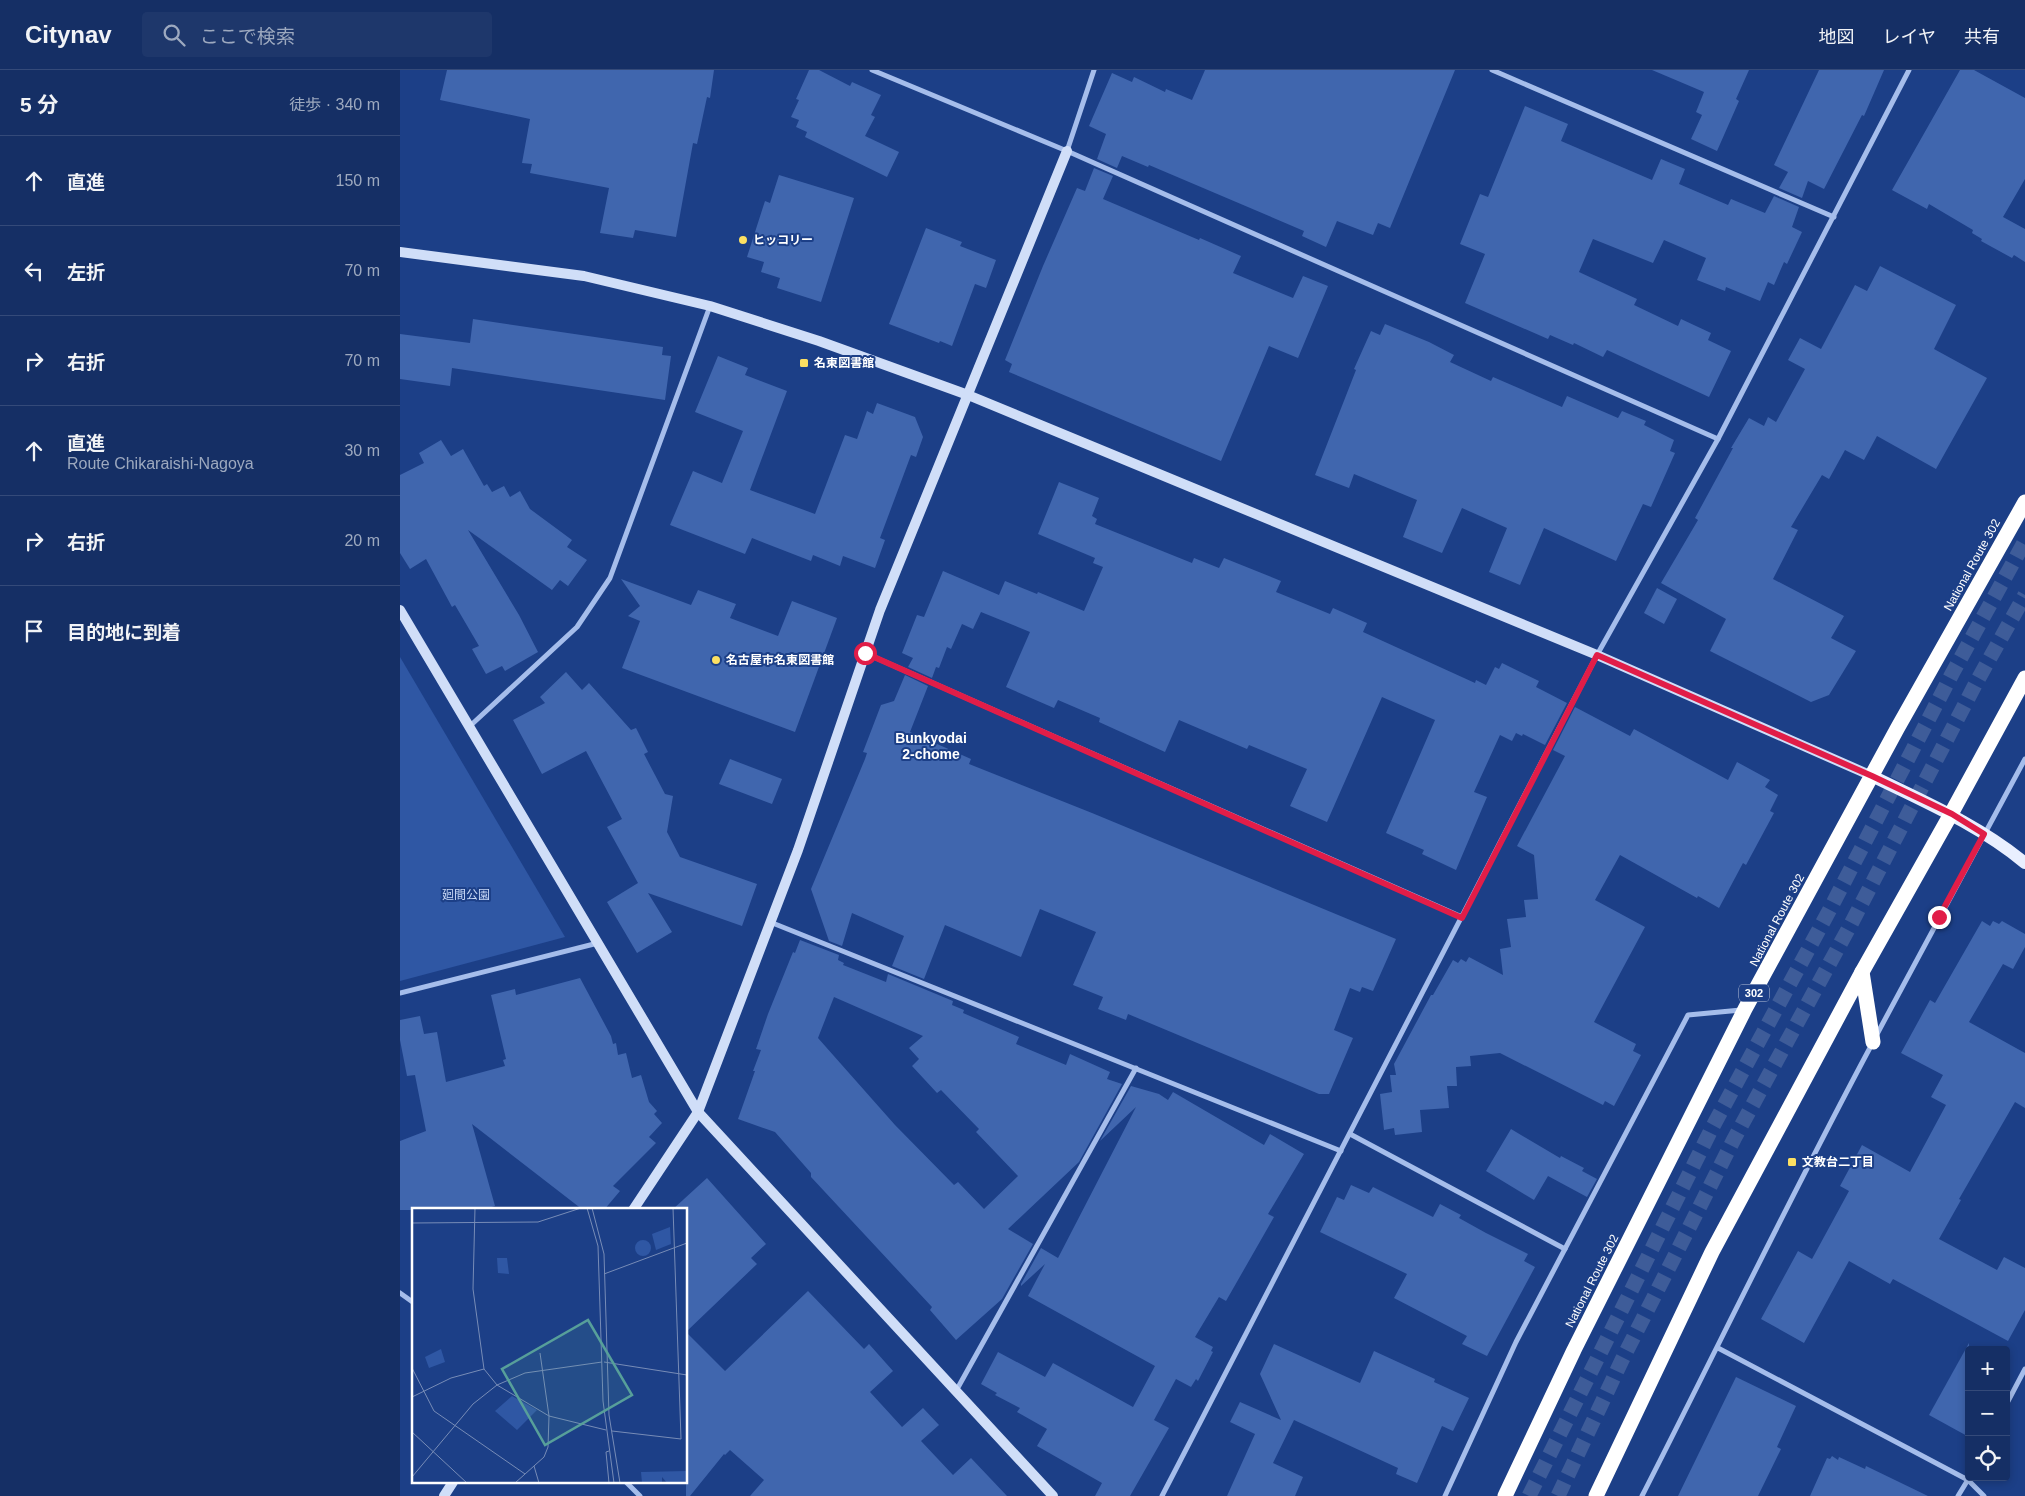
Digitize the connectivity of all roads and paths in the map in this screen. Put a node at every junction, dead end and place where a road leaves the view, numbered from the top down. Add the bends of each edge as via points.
1 (872, 70) edge
2 (1094, 70) edge
3 (1492, 70) edge
4 (1909, 70) edge
5 (1067, 151) junction
6 (1834, 217) junction
7 (400, 252) edge
8 (710, 306) junction
9 (968, 395) junction
10 (1718, 439) junction
11 (2025, 502) edge
12 (400, 610) edge
13 (865, 653) junction
14 (1597, 655) junction
15 (2025, 678) edge
16 (469, 726) junction
17 (2025, 759) edge
18 (1872, 776) junction
19 (1952, 814) junction
20 (1984, 834) junction
21 (2025, 863) edge
22 (1462, 918) junction
23 (770, 922) junction
24 (598, 943) junction
25 (1862, 972) junction
26 (400, 993) edge
27 (1746, 1009) junction
28 (1873, 1042) junction
29 (1136, 1068) junction
30 (698, 1112) junction
31 (1350, 1134) junction
32 (1341, 1151) junction
33 (634, 1208) edge
34 (1565, 1249) junction
35 (400, 1293) edge
36 (412, 1302) edge
37 (1718, 1348) junction
38 (2025, 1369) edge
39 (956, 1391) junction
40 (2010, 1397) edge
41 (1965, 1477) edge
42 (1967, 1481) edge
43 (1970, 1481) edge
44 (452, 1484) edge
45 (628, 1484) edge
46 (444, 1496) edge
47 (640, 1496) edge
48 (1053, 1496) edge
49 (1162, 1496) edge
50 (1445, 1496) edge
51 (1505, 1496) edge
52 (1596, 1496) edge
53 (1642, 1496) edge
54 (1958, 1496) edge
55 (1984, 1496) edge

1 - 5 street
2 - 5 street
3 - 6 street
4 - 6 street
5 - 9 street
5 - 10 street
6 - 10 street
7 - 8 street via 584,276
8 - 9 street
8 - 16 street via 610,578 577,628
9 - 13 street
9 - 14 street
10 - 14 street
11 - 18 highway, National Route 302 / 302
12 - 16 street
13 - 22 street
13 - 23 street
14 - 18 street
14 - 22 street
15 - 19 highway
16 - 24 street
17 - 20 street
18 - 19 main road
18 - 27 highway, National Route 302 / 302
19 - 20 main road
19 - 25 highway
20 - 21 main road
20 - 28 street
22 - 31 street
23 - 29 street
23 - 30 street
24 - 26 street
24 - 30 street
25 - 28 highway
25 - 52 highway via 1712,1252
27 - 34 street via 1688,1015
27 - 51 highway, National Route 302 / 302 via 1574,1350
28 - 37 street via 1819,1142
29 - 32 street
29 - 39 street
30 - 33 street
30 - 39 street
31 - 32 street
31 - 34 street
32 - 49 street
34 - 50 street via 1516,1342
35 - 36 street
37 - 41 street
37 - 53 street
38 - 40 street
39 - 48 street
42 - 54 street
43 - 55 street
44 - 46 street
45 - 47 street

